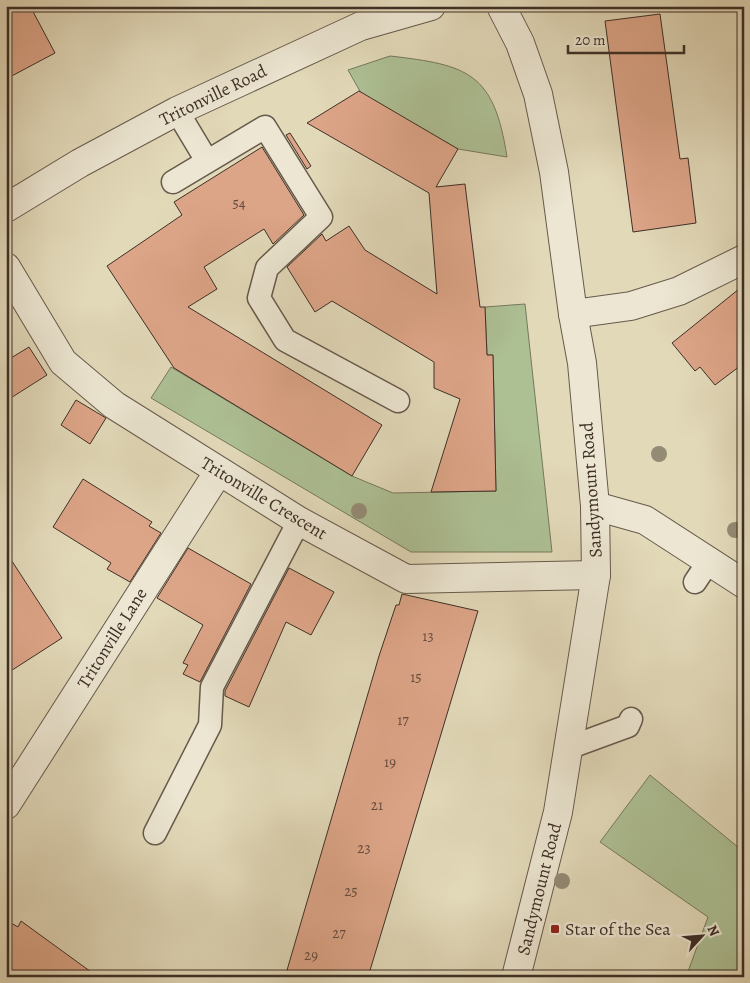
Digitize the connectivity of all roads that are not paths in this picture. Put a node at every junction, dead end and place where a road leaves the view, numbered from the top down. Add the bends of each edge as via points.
1 (431, 6) edge
2 (501, 6) edge
3 (177, 111) junction
4 (207, 161) junction
5 (173, 182) dead end
6 (6, 208) edge
7 (744, 259) edge
8 (6, 267) edge
9 (573, 314) junction
10 (398, 401) dead end
11 (219, 472) junction
12 (595, 506) junction
13 (298, 521) junction
14 (596, 575) junction
15 (744, 584) edge
16 (631, 719) dead end
17 (568, 748) junction
18 (6, 805) edge
19 (156, 833) dead end
20 (516, 977) edge

1 - 3 street, Tritonville Road via 360,26
2 - 9 street, Sandymount Road via 520,43 538,94 554,172
3 - 4 lane
3 - 6 street, Tritonville Road via 80,163
4 - 5 lane
4 - 10 lane via 265,127 321,216 267,268 258,298 285,340
7 - 9 street via 679,291 631,306
8 - 11 street, Tritonville Crescent via 63,362 114,405
9 - 12 street, Sandymount Road via 582,363
11 - 13 street, Tritonville Crescent
11 - 18 street, Tritonville Lane
12 - 14 street, Sandymount Road
12 - 15 street via 645,520 702,572
13 - 14 street, Tritonville Crescent via 406,579
13 - 19 lane via 212,687 210,725
14 - 17 street, Sandymount Road
16 - 17 lane via 628,726
17 - 20 street, Sandymount Road via 558,812

